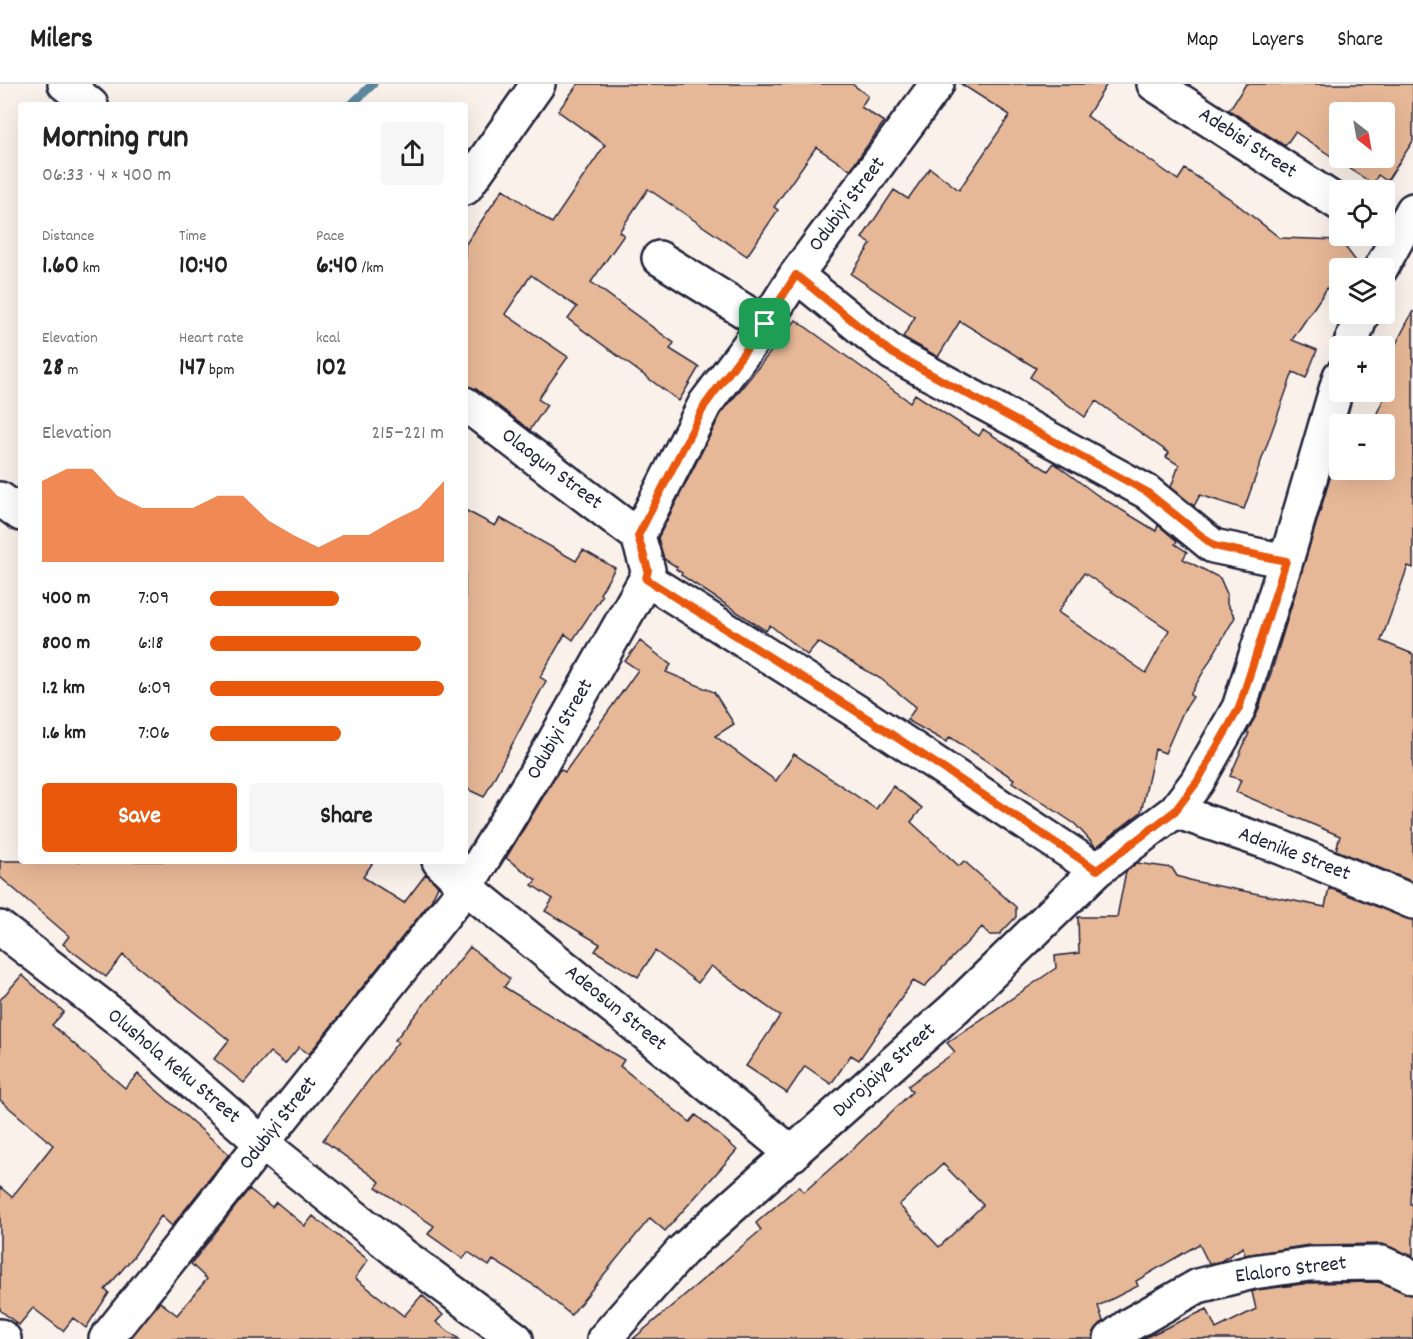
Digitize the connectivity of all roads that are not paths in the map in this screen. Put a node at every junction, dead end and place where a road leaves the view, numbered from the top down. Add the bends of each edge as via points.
1 (65, 84) edge
2 (538, 84) edge
3 (937, 84) edge
4 (1154, 84) edge
5 (87, 102) edge
6 (468, 184) edge
7 (1329, 197) edge
8 (1413, 210) edge
9 (1395, 230) edge
10 (659, 258) dead end
11 (796, 275) junction
12 (765, 324) junction
13 (1332, 402) edge
14 (468, 406) edge
15 (0, 499) edge
16 (18, 512) edge
17 (638, 536) junction
18 (1286, 561) junction
19 (646, 579) junction
20 (1175, 811) junction
21 (442, 864) edge
22 (1097, 870) junction
23 (466, 887) junction
24 (1413, 902) edge
25 (0, 928) edge
26 (263, 1144) junction
27 (793, 1154) junction
28 (1413, 1276) edge
29 (0, 1336) edge
30 (4, 1339) edge
31 (105, 1339) edge
32 (516, 1339) edge
33 (604, 1339) edge
34 (1111, 1339) edge

1 - 5 street
2 - 6 street
3 - 11 street, Odubiyi Street
4 - 7 street, Adebisi Street
8 - 9 street
10 - 12 street
11 - 12 street, Odubiyi Street
11 - 18 street via 892,353 1147,492 1214,546
12 - 17 street, Odubiyi Street via 705,405
13 - 18 street, Durojaiye Street
14 - 17 street, Olaogun Street
15 - 16 street
17 - 19 street via 648,570
18 - 20 street, Durojaiye Street via 1239,708 1197,782
19 - 22 street
19 - 23 street, Odubiyi Street via 542,763
20 - 22 street, Durojaiye Street
20 - 24 street, Adenike Street via 1278,846
21 - 23 street, Adeosun Street
22 - 27 street, Durojaiye Street via 955,1008
23 - 26 street, Odubiyi Street
23 - 27 street, Adeosun Street
25 - 26 street, Olushola Keku Street via 129,1027
26 - 31 street, Odubiyi Street
26 - 32 street, Olushola Keku Street
27 - 33 street, Durojaiye Street via 682,1251
28 - 34 street, Elaloro Street via 1382,1263 1309,1264 1253,1272 1198,1286
29 - 30 street

